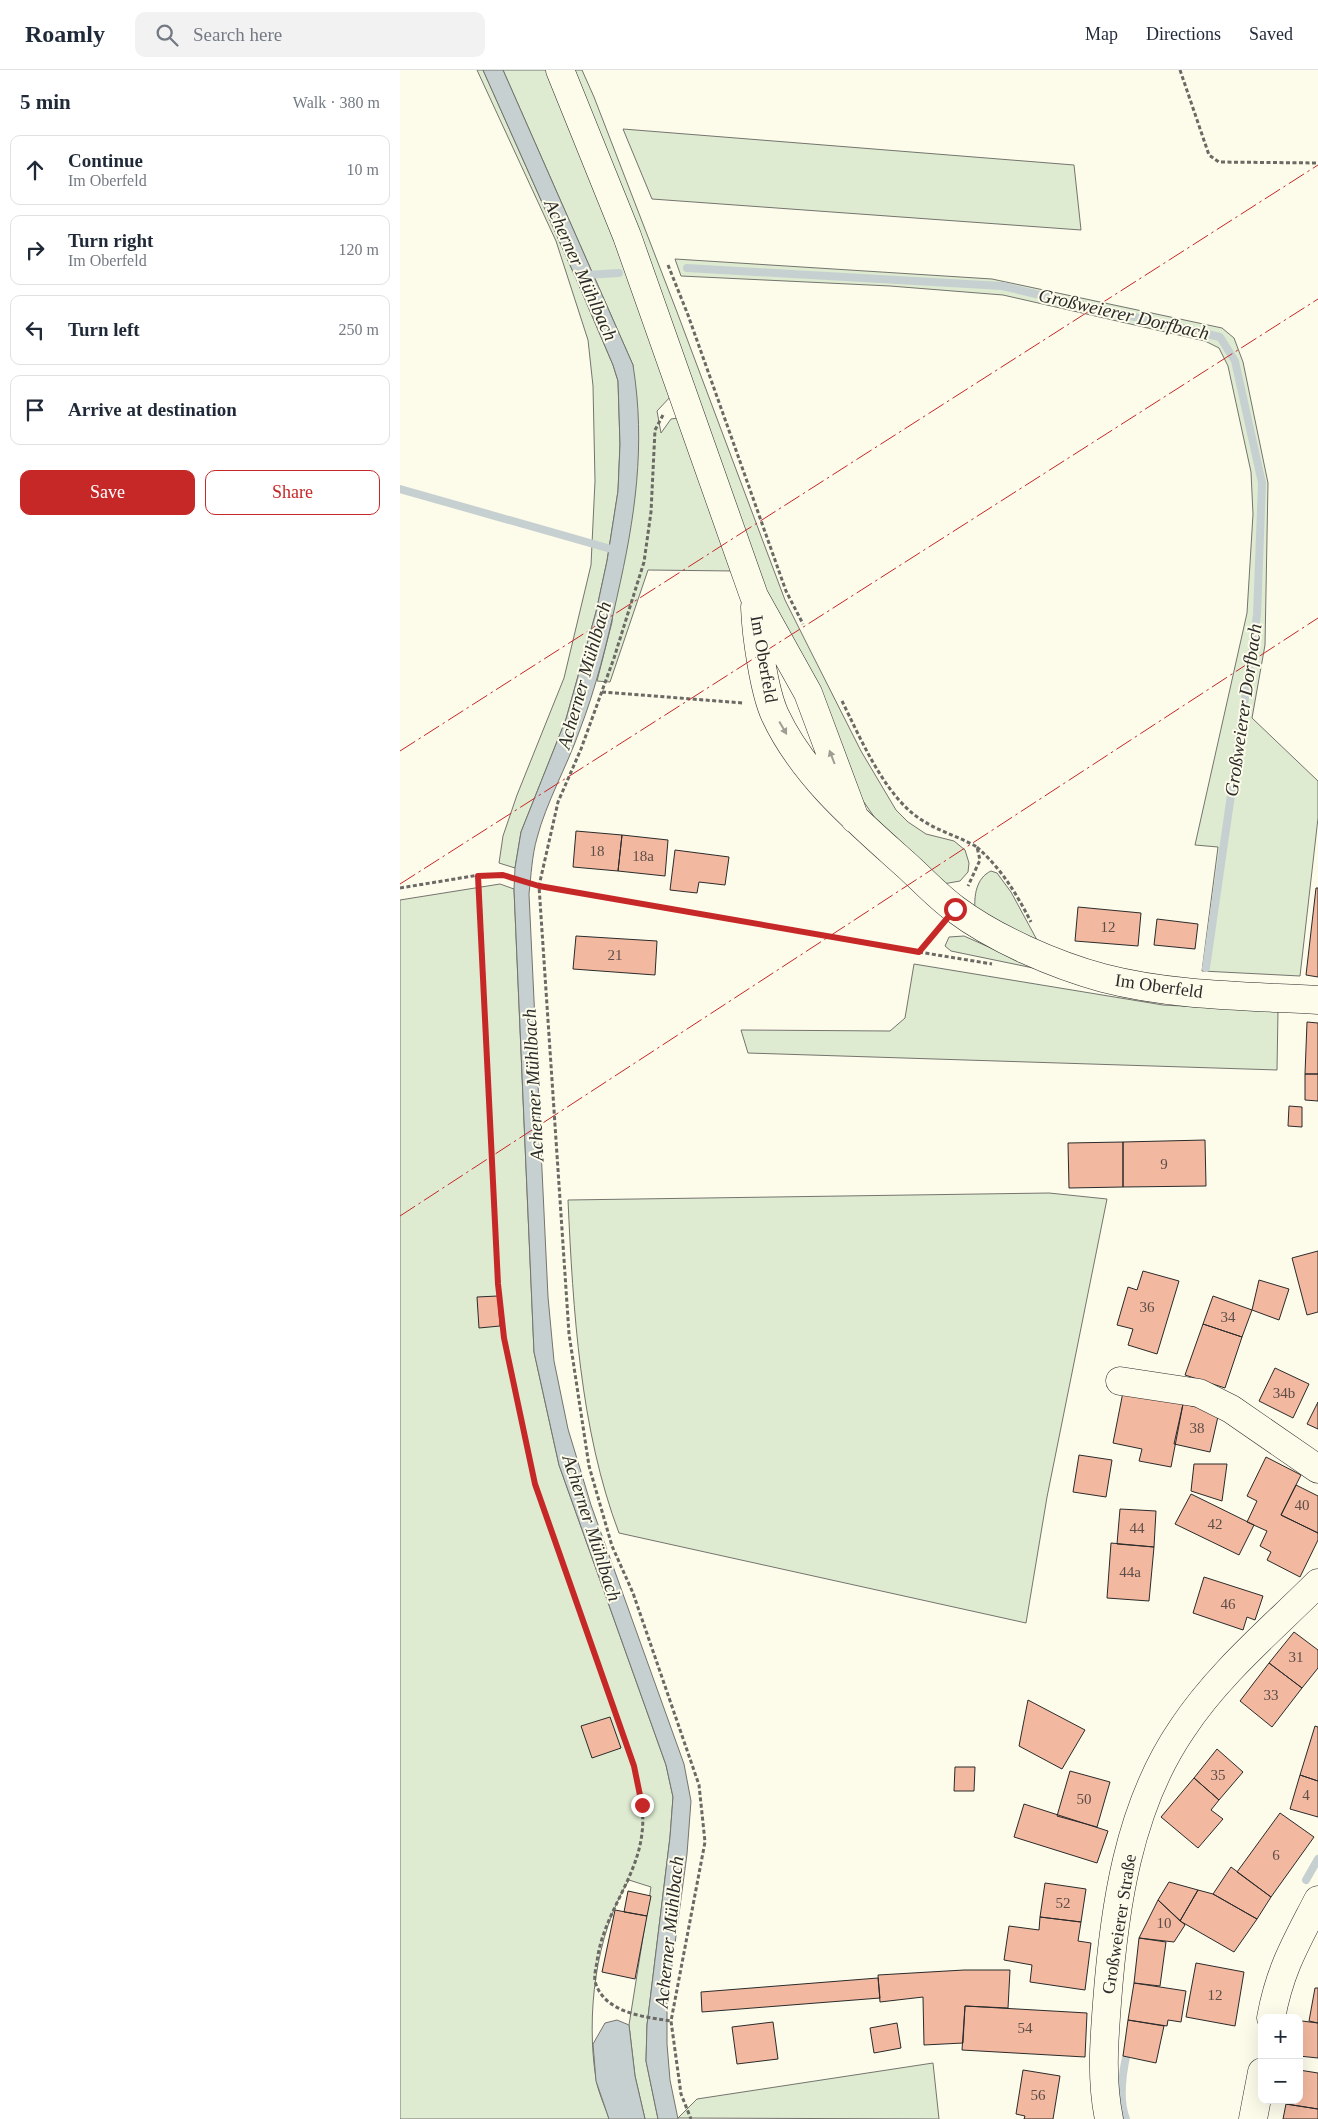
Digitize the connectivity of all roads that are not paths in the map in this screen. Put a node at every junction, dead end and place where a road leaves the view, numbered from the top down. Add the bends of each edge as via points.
1 (560, 70) edge
2 (754, 596) junction
3 (855, 819) junction
4 (1318, 1000) edge
5 (1120, 1381) dead end
6 (1318, 1469) edge
7 (1318, 1582) edge
8 (1318, 1900) edge
9 (1272, 2014) edge
10 (1258, 2093) edge
11 (1109, 2119) edge
12 (1253, 2119) edge

1 - 2 street via 628,236
3 -> 2 street, Im Oberfeld via 808,693
2 -> 3 street, Im Oberfeld via 756,630 772,705 794,747 819,781
3 - 4 street, Im Oberfeld via 955,909 1005,939 1055,961 1139,987
5 - 6 street via 1199,1394 1231,1409
7 - 11 street, Großweierer Straße via 1217,1684 1182,1728 1157,1772 1137,1823 1124,1871 1110,1958 1103,2060
8 - 9 street via 1287,1960 1277,1986
10 - 12 street

